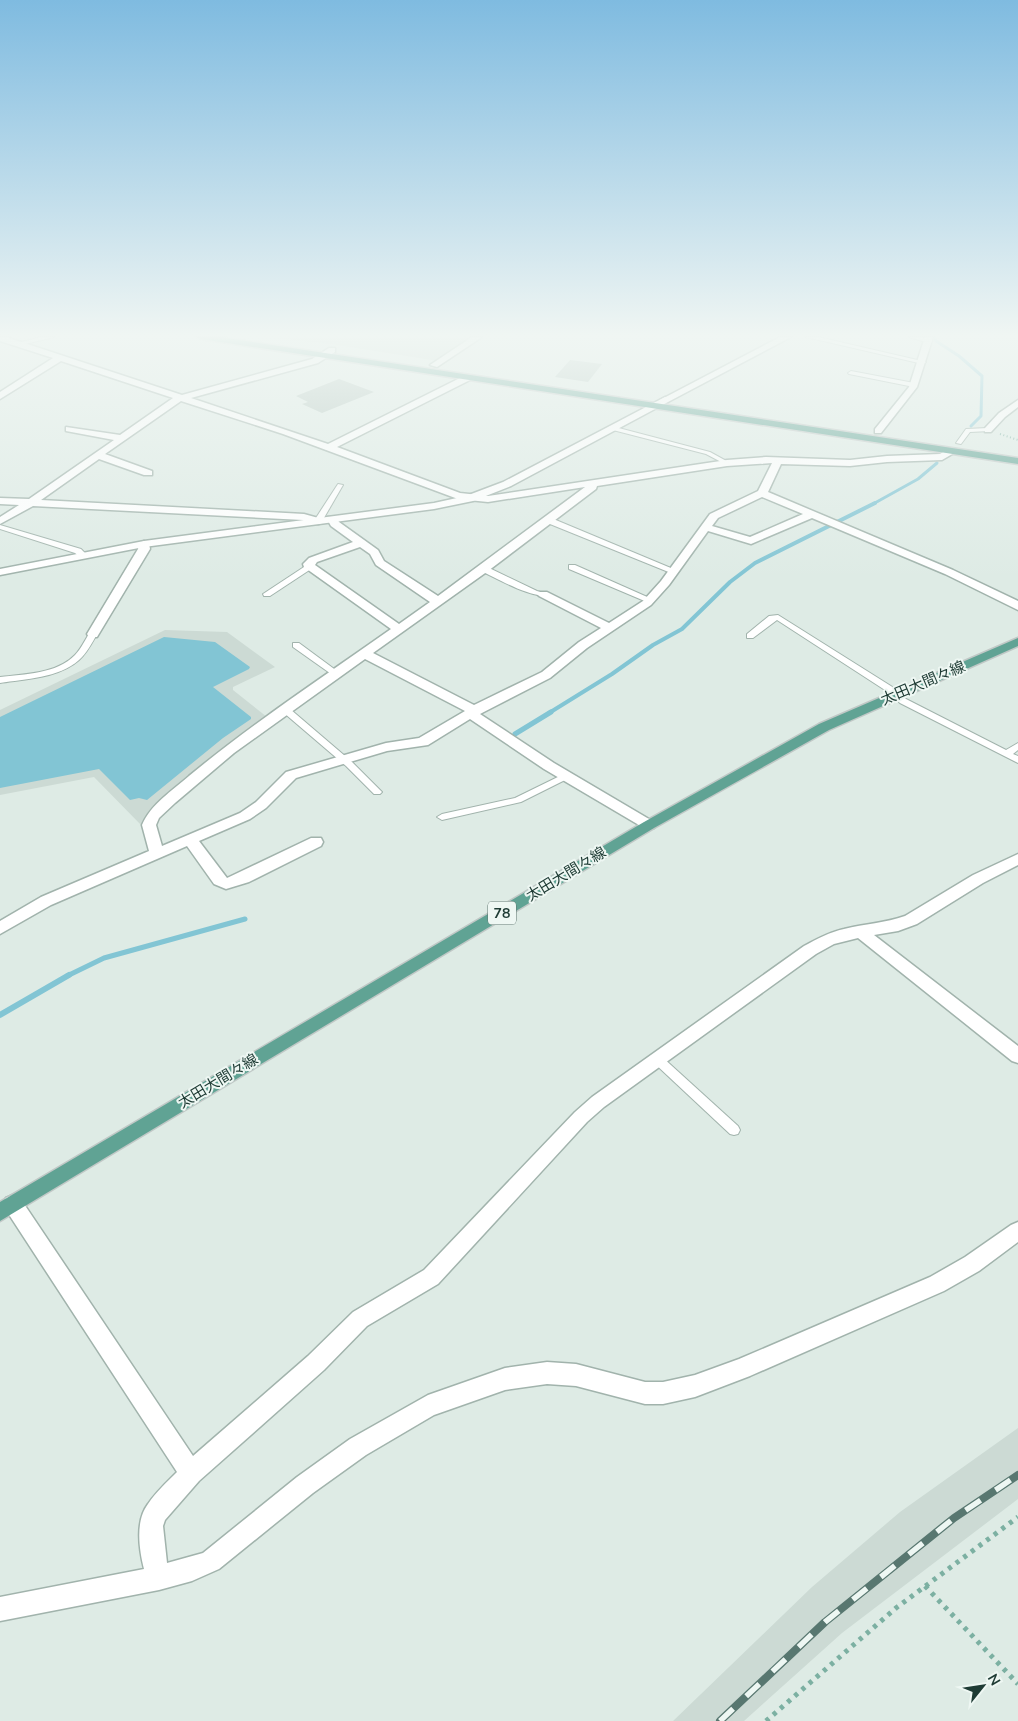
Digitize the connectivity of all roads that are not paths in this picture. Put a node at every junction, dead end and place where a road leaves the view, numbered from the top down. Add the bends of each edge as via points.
1 (151, 417) edge
2 (241, 417) edge
3 (389, 417) edge
4 (632, 417) edge
5 (737, 417) edge
6 (784, 417) edge
7 (890, 417) edge
8 (1000, 417) edge
9 (611, 428) junction
10 (69, 429) dead end
11 (988, 430) joint
12 (878, 431) junction
13 (121, 438) junction
14 (330, 447) junction
15 (955, 447) junction
16 (1018, 453) edge
17 (98, 455) junction
18 (778, 460) junction
19 (1018, 461) edge
20 (727, 463) junction
21 (148, 473) dead end
22 (592, 483) junction
23 (340, 485) dead end
24 (762, 493) junction
25 (469, 499) junction
26 (0, 501) edge
27 (32, 502) junction
28 (813, 514) junction
29 (332, 519) junction
30 (548, 520) junction
31 (0, 521) edge
32 (318, 521) junction
33 (0, 526) edge
34 (706, 527) junction
35 (362, 543) junction
36 (144, 544) junction
37 (83, 555) junction
38 (310, 567) junction
39 (572, 567) dead end
40 (484, 569) junction
41 (674, 571) junction
42 (0, 572) edge
43 (267, 594) dead end
44 (543, 594) joint
45 (650, 600) junction
46 (437, 601) junction
47 (1018, 606) edge
48 (610, 628) junction
49 (398, 629) junction
50 (93, 634) joint
51 (750, 636) dead end
52 (1018, 642) edge
53 (296, 645) dead end
54 (365, 654) junction
55 (337, 674) junction
56 (0, 680) edge
57 (894, 695) junction
58 (286, 711) junction
59 (473, 713) junction
60 (1018, 746) edge
61 (1007, 754) junction
62 (1018, 760) edge
63 (344, 761) junction
64 (566, 776) junction
65 (377, 792) dead end
66 (442, 817) dead end
67 (649, 825) junction
68 (190, 839) junction
69 (316, 842) dead end
70 (158, 852) junction
71 (1018, 859) edge
72 (0, 928) edge
73 (862, 932) junction
74 (1018, 1056) edge
75 (657, 1060) junction
76 (734, 1130) dead end
77 (6, 1208) edge
78 (1018, 1231) edge
79 (191, 1473) junction
80 (158, 1578) junction
81 (0, 1609) edge

1 - 13 street
2 - 14 street
3 - 14 street
4 - 9 street
5 - 15 main road
6 - 12 main road
7 - 12 street
8 - 11 street
9 - 20 lane via 708,453
9 - 25 street via 507,484
10 - 13 street
11 - 15 lane via 968,430
12 - 15 main road
13 - 17 street
14 - 25 street
15 - 16 main road
15 - 18 street via 942,457 850,463
15 - 19 main road
17 - 21 street
17 - 27 street
18 - 20 street
18 - 24 street
20 - 22 street
22 - 25 street
22 - 30 street via 592,488
23 - 32 lane
24 - 28 street
24 - 34 street via 717,514
25 - 29 street
26 - 27 street
27 - 31 street
27 - 32 street via 304,517
28 - 34 street via 751,541
28 - 47 street via 949,572
29 - 32 street
29 - 35 street
30 - 40 street
30 - 41 lane
32 - 36 street
33 - 37 lane
34 - 41 street
35 - 38 street via 313,560
35 - 46 street via 374,552 380,564
36 - 37 street
36 - 50 street
37 - 42 street
38 - 43 lane
38 - 49 street
39 - 45 lane
40 - 44 lane
40 - 46 street
41 - 45 street
44 - 48 street
45 - 48 street
46 - 49 street
48 - 59 street via 546,675
49 - 54 street
50 - 56 lane via 77,658 64,666
51 - 57 lane via 772,618 778,617
52 - 57 main road, 太田大間々線 / 78
53 - 55 lane
54 - 55 street
54 - 59 street
55 - 58 street
57 - 61 lane
57 - 67 main road, 太田大間々線 / 78 via 824,727
58 - 63 lane
58 - 70 street via 230,750 156,812 149,825
59 - 63 street via 423,742 386,748
59 - 64 street
60 - 61 lane
61 - 62 lane
63 - 65 lane
63 - 68 street via 291,775 254,810
64 - 66 lane via 518,800
64 - 67 street
67 - 77 main road, 太田大間々線 / 78
68 - 69 street via 219,880 226,884
68 - 70 street
70 - 72 street via 46,902
71 - 73 street via 911,920
73 - 74 street
73 - 75 street via 828,940 810,950
75 - 76 lane
75 - 79 street via 581,1117 430,1277 360,1319 316,1363
77 - 79 street
78 - 80 street via 937,1284 742,1369 694,1386 645,1393 576,1375 547,1373 504,1379 428,1406 358,1447 305,1484 211,1561
79 - 80 street via 155,1513 150,1526
80 - 81 street

